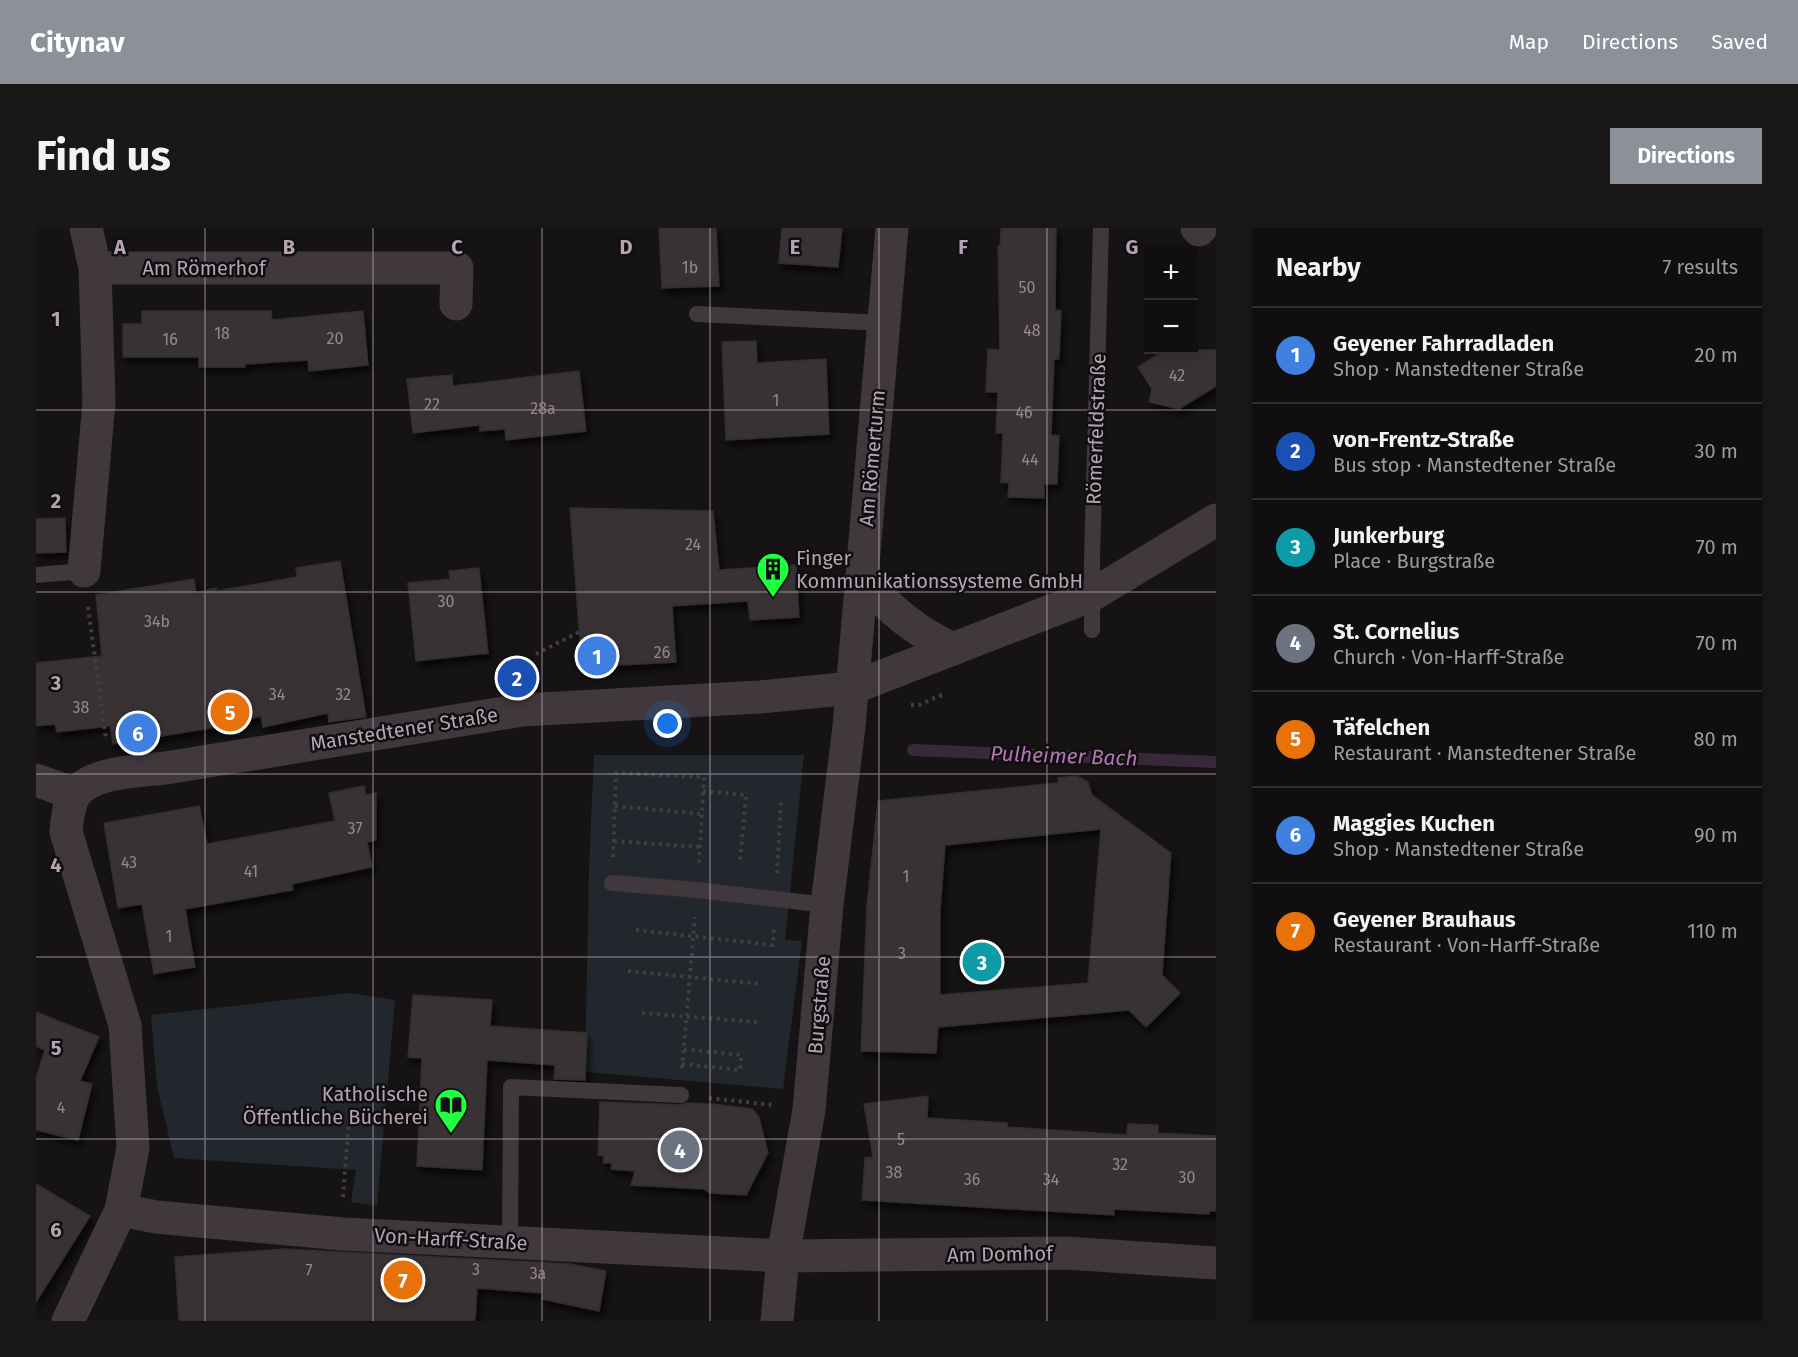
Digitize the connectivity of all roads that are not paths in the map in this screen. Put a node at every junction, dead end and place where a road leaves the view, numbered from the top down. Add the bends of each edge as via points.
1 (86, 228) edge
2 (892, 228) edge
3 (1101, 228) edge
4 (95, 268) junction
5 (456, 304) dead end
6 (697, 314) dead end
7 (884, 323) junction
8 (1216, 520) edge
9 (84, 571) joint
10 (36, 575) edge
11 (862, 577) junction
12 (1092, 596) junction
13 (1092, 630) dead end
14 (953, 649) junction
15 (852, 688) junction
16 (36, 780) edge
17 (75, 794) junction
18 (612, 883) road end
19 (827, 904) junction
20 (681, 1095) road end
21 (121, 1210) junction
22 (510, 1241) junction
23 (783, 1256) junction
24 (1216, 1263) edge
25 (68, 1321) edge
26 (777, 1321) edge

1 - 4 street
2 - 7 street, Am Römerturm
3 - 12 lane, Römerfeldstraße
4 - 5 street, Am Römerhof via 457,268
4 - 9 street via 99,402
6 - 7 lane
7 - 11 street, Am Römerturm
8 - 12 street, Manstedtener Straße
9 - 10 lane
11 - 14 street via 880,600 906,621
11 - 15 street, Am Römerturm
12 - 13 lane, Römerfeldstraße
12 - 14 street, Manstedtener Straße
14 - 15 street, Manstedtener Straße
15 - 17 street, Manstedtener Straße via 751,698 522,710 111,775 90,781
15 - 19 street, Burgstraße
16 - 17 street
17 - 21 street via 66,832 125,1025 133,1148
18 - 19 lane
19 - 23 street, Burgstraße via 809,1110
20 - 22 lane via 511,1087
21 - 22 street, Von-Harff-Straße via 156,1217 343,1234
21 - 25 street
22 - 23 street, Von-Harff-Straße
23 - 24 street, Am Domhof via 1066,1253
23 - 26 street, Burgstraße

